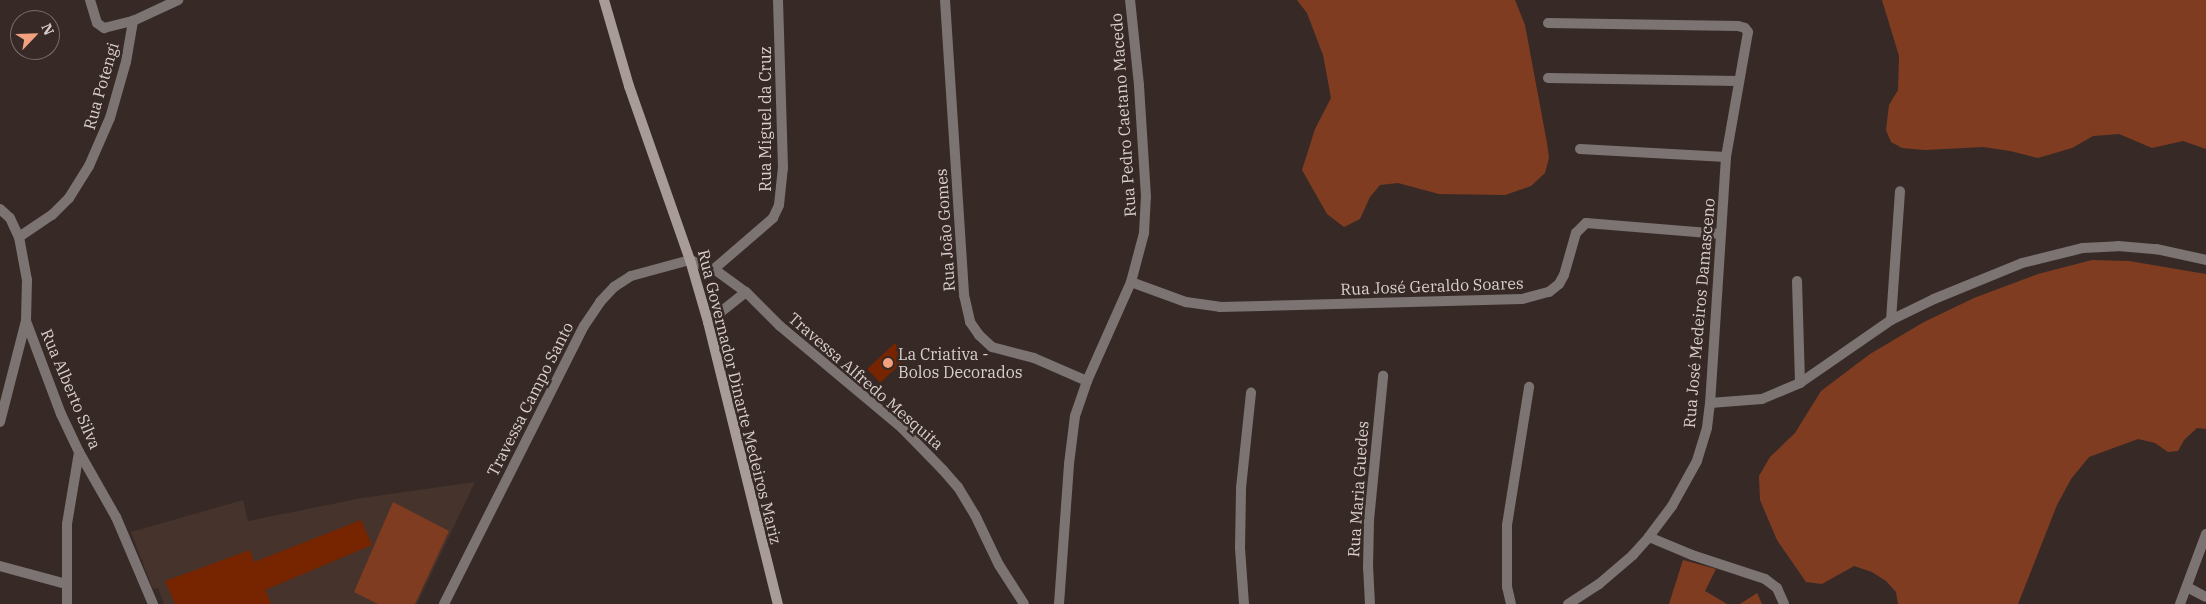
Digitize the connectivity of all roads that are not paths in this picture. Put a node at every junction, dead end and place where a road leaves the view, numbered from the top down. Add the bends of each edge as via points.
1 (90, 0) edge
2 (178, 0) edge
3 (604, 0) edge
4 (778, 0) edge
5 (945, 0) edge
6 (1130, 0) edge
7 (133, 21) junction
8 (1548, 23) dead end
9 (1548, 78) dead end
10 (1738, 81) junction
11 (1580, 149) dead end
12 (1726, 157) junction
13 (1900, 191) dead end
14 (0, 209) edge
15 (1722, 234) junction
16 (19, 237) junction
17 (690, 260) junction
18 (2206, 260) edge
19 (714, 269) junction
20 (1797, 280) dead end
21 (1131, 282) junction
22 (746, 292) junction
23 (1891, 320) junction
24 (26, 322) junction
25 (708, 322) junction
26 (1383, 376) dead end
27 (1087, 381) junction
28 (1800, 383) junction
29 (1529, 387) dead end
30 (1251, 393) dead end
31 (1710, 403) junction
32 (0, 422) edge
33 (79, 452) junction
34 (2206, 534) edge
35 (1649, 537) junction
36 (0, 566) edge
37 (66, 584) junction
38 (2187, 586) junction
39 (2206, 597) edge
40 (67, 604) edge
41 (153, 604) edge
42 (444, 604) edge
43 (778, 604) edge
44 (1024, 604) edge
45 (1060, 604) edge
46 (1244, 604) edge
47 (1370, 604) edge
48 (1511, 604) edge
49 (1568, 604) edge
50 (1784, 604) edge
51 (2180, 604) edge

1 - 7 street via 97,23 102,27
2 - 7 street
3 - 17 main road, Rua Governador Dinarte Medeiros Mariz via 629,86
4 - 19 street, Rua Miguel da Cruz via 783,168 779,205 773,218
5 - 27 street, Rua João Gomes via 964,295 970,322 992,347 1034,358
6 - 21 street, Rua Pedro Caetano Macedo via 1140,84 1146,197 1144,233
7 - 16 street, Rua Potengi via 126,62 110,118 89,166 70,198 52,216
8 - 10 street, Rua José Medeiros Damasceno via 1745,28 1748,32
9 - 10 street
10 - 12 street, Rua José Medeiros Damasceno
11 - 12 street
12 - 15 street, Rua José Medeiros Damasceno
13 - 23 street
14 - 16 street, Rua Alberto Silva via 10,218
15 - 21 street, Rua José Geraldo Soares via 1586,223 1576,233 1559,284 1549,292 1522,300 1220,306 1186,302
15 - 31 street, Rua José Medeiros Damasceno
16 - 24 street, Rua Alberto Silva via 27,280
17 - 19 street, Travessa Alfredo Mesquita
17 - 25 main road, Rua Governador Dinarte Medeiros Mariz
17 - 42 street, Travessa Campo Santo via 631,276 600,302 576,343
18 - 23 street via 2156,249 2083,248 2022,263 1986,276
19 - 22 street, Travessa Alfredo Mesquita
20 - 28 street
21 - 27 street, Rua Pedro Caetano Macedo
22 - 25 street
22 - 44 street, Travessa Alfredo Mesquita via 780,326 902,428 943,470 975,515 999,565
23 - 28 street
24 - 32 street
24 - 33 street, Rua Alberto Silva
25 - 43 main road, Rua Governador Dinarte Medeiros Mariz
26 - 47 street, Rua Maria Guedes via 1369,520
27 - 45 street, Rua Pedro Caetano Macedo via 1075,416 1069,464
28 - 31 street via 1762,398
29 - 48 street via 1507,525 1507,587
30 - 46 street via 1241,488 1240,548
31 - 35 street, Rua José Medeiros Damasceno via 1707,428 1697,461 1672,506
33 - 37 street via 67,524
33 - 41 street, Rua Alberto Silva via 116,516
34 - 38 street
35 - 49 street, Rua José Medeiros Damasceno via 1599,584
35 - 50 street via 1765,579 1777,588
36 - 37 street
37 - 40 street
38 - 39 street
38 - 51 street

